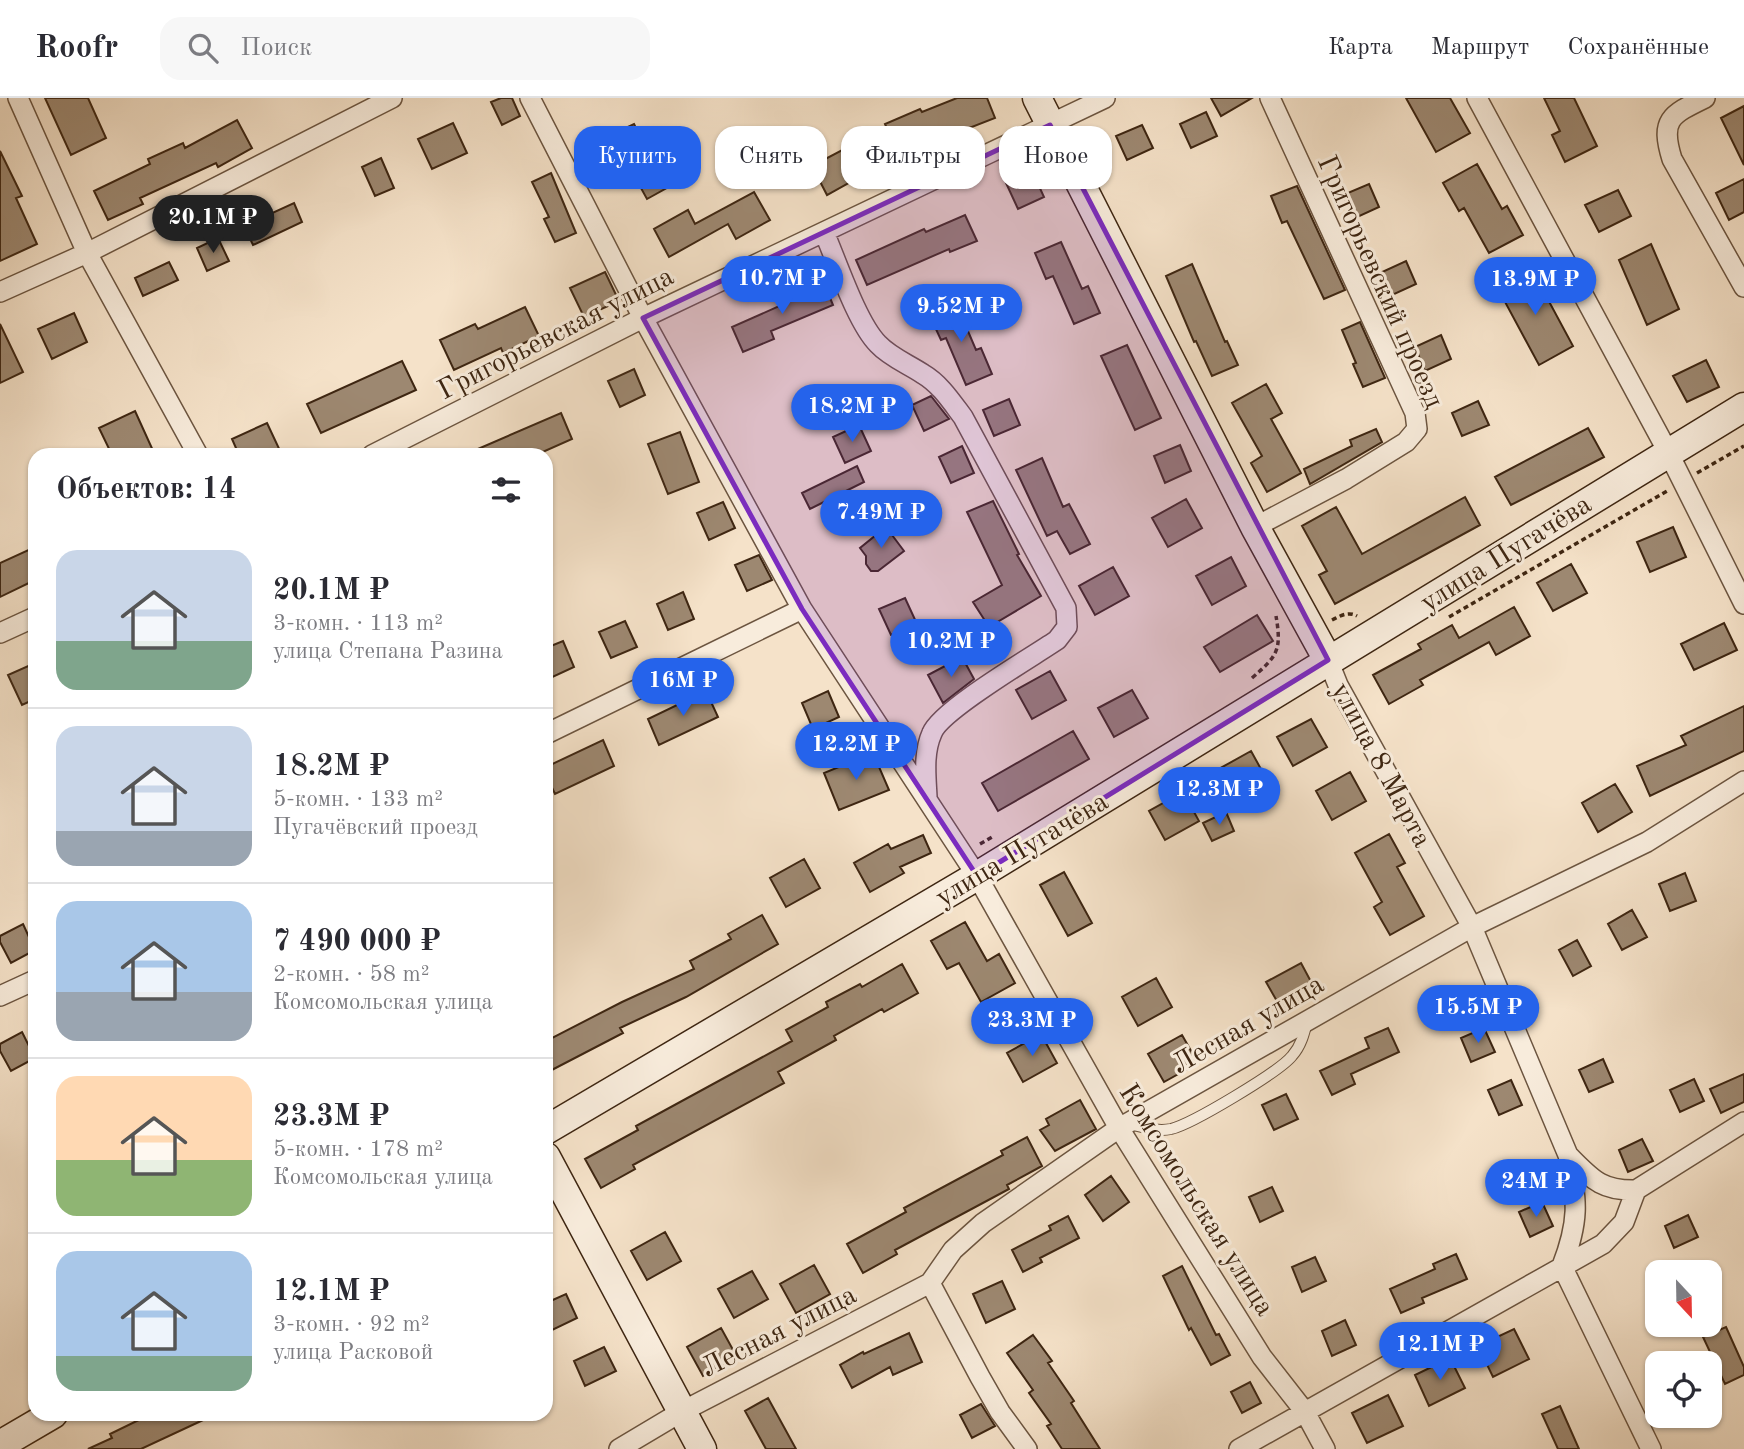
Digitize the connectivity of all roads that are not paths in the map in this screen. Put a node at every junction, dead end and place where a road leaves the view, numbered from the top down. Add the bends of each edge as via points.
1 (18, 98) edge
2 (392, 98) edge
3 (530, 98) edge
4 (1037, 98) edge
5 (1104, 98) edge
6 (1270, 98) edge
7 (1477, 98) edge
8 (1705, 98) edge
9 (1050, 125) junction
10 (824, 232) junction
11 (87, 253) junction
12 (1744, 288) edge
13 (0, 292) edge
14 (643, 318) junction
15 (1744, 407) edge
16 (194, 448) edge
17 (386, 448) edge
18 (1668, 452) junction
19 (1255, 527) junction
20 (1744, 604) edge
21 (802, 609) junction
22 (28, 620) edge
23 (0, 634) edge
24 (1328, 660) junction
25 (553, 731) edge
26 (1744, 781) edge
27 (927, 798) junction
28 (970, 865) junction
29 (1472, 928) junction
30 (28, 982) edge
31 (0, 996) edge
32 (1307, 1021) junction
33 (1744, 1122) edge
34 (553, 1126) edge
35 (1124, 1126) junction
36 (1568, 1155) junction
37 (553, 1170) edge
38 (1636, 1190) junction
39 (1562, 1266) junction
40 (930, 1283) junction
41 (681, 1412) junction
42 (1305, 1412) junction
43 (41, 1421) edge
44 (0, 1445) edge
45 (619, 1449) edge
46 (702, 1449) edge
47 (1027, 1449) edge
48 (1239, 1449) edge
49 (1325, 1449) edge
50 (1651, 1449) edge

1 - 11 street
2 - 11 street
3 - 14 street, Комсомольская улица
4 - 9 main road, улица 8 Марта
5 - 9 street, Григорьевская улица
6 - 19 street, Григорьевский проезд via 1415,414 1417,429 1406,442 1346,479
7 - 18 street
8 - 12 street via 1669,121 1666,138 1672,159
9 - 10 street, Григорьевская улица
9 - 19 main road, улица 8 Марта
10 - 14 street, Григорьевская улица
10 - 27 street via 863,323 877,344 926,375 963,417 1066,608 1067,627 1057,640 951,710 932,731 925,761
11 - 13 street
11 - 16 street
14 - 17 street, Григорьевская улица
14 - 21 street, Комсомольская улица
15 - 18 main road, улица Пугачёва
18 - 20 street
18 - 24 main road, улица Пугачёва
19 - 24 main road, улица 8 Марта
21 - 25 street
21 - 27 street, Комсомольская улица
22 - 23 street
24 - 28 main road, улица Пугачёва
24 - 29 street, улица 8 Марта
26 - 29 street, Лесная улица via 1647,842
27 - 28 street, Комсомольская улица
28 - 34 main road, улица Пугачёва
28 - 35 street, Комсомольская улица
29 - 32 street, Лесная улица
29 - 36 street, улица 8 Марта
30 - 31 street
32 - 35 street, Лесная улица
32 - 35 lane via 1302,1041 1291,1057 1194,1119 1172,1129
33 - 38 street
35 - 40 street, Лесная улица via 983,1223 953,1250
35 - 42 street, Комсомольская улица via 1262,1357
36 - 38 street via 1601,1185 1616,1191
36 - 39 street, улица 8 Марта via 1577,1212
37 - 41 main road
38 - 39 street via 1624,1222 1603,1244
39 - 42 street
39 - 50 street
40 - 41 street, Лесная улица
40 - 47 street via 986,1388
41 - 45 street, Лесная улица
41 - 46 main road
42 - 48 street
42 - 49 street, Комсомольская улица
43 - 44 main road

